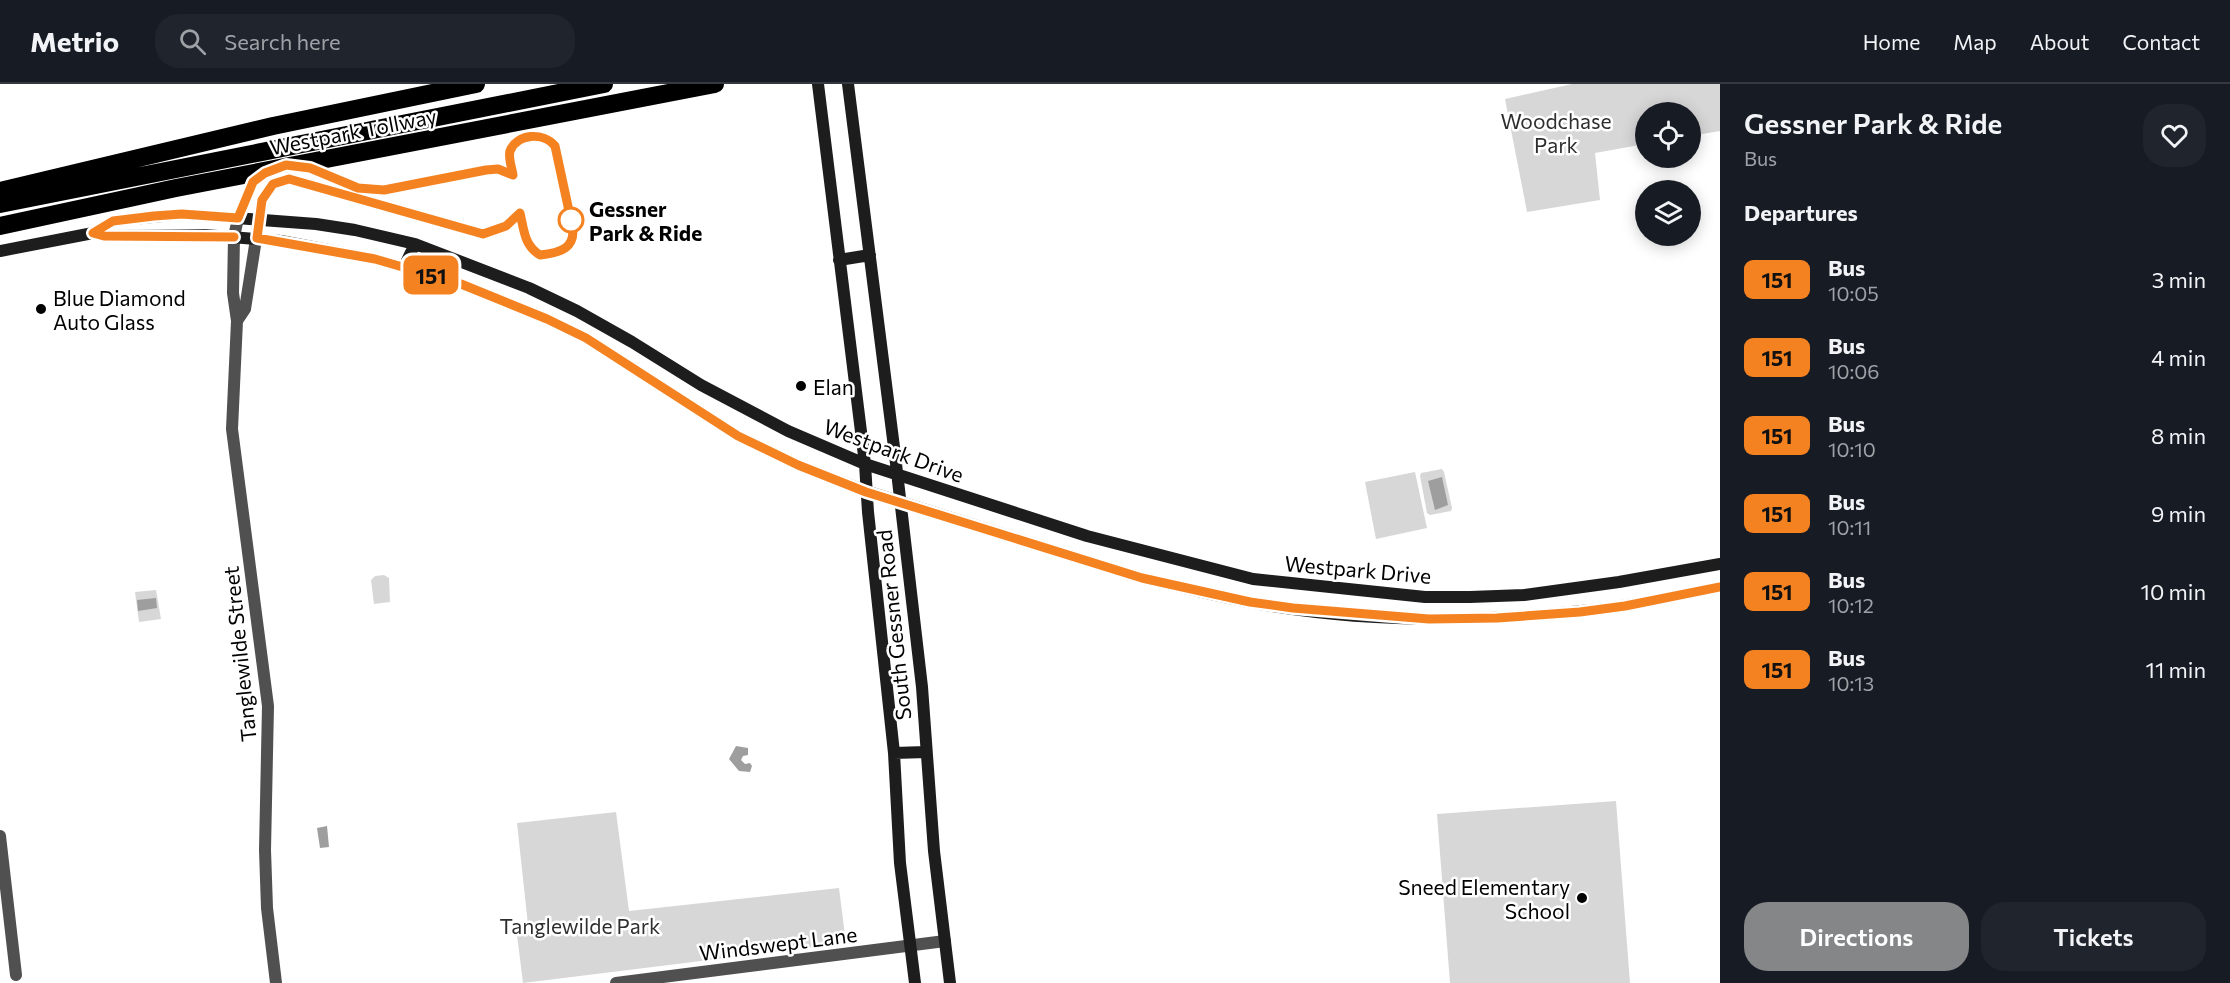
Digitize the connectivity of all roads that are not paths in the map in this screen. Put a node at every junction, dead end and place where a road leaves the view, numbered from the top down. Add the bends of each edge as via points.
1 (476, 84) edge
2 (604, 84) edge
3 (715, 84) edge
4 (818, 84) edge
5 (848, 84) edge
6 (0, 190) edge
7 (0, 204) edge
8 (238, 218) junction
9 (259, 220) junction
10 (0, 226) edge
11 (93, 233) junction
12 (234, 237) junction
13 (257, 238) junction
14 (415, 244) junction
15 (0, 251) edge
16 (870, 255) junction
17 (839, 260) junction
18 (404, 267) junction
19 (577, 311) junction
20 (237, 321) junction
21 (567, 328) junction
22 (865, 464) junction
23 (897, 475) junction
24 (866, 492) junction
25 (900, 502) junction
26 (1087, 536) junction
27 (1080, 557) junction
28 (1720, 564) edge
29 (1253, 579) junction
30 (1720, 587) edge
31 (1250, 602) junction
32 (926, 752) junction
33 (894, 753) junction
34 (0, 836) edge
35 (945, 941) junction
36 (910, 946) junction
37 (16, 975) dead end
38 (276, 983) edge
39 (616, 983) edge
40 (915, 983) edge
41 (950, 983) edge

1 - 6 highway via 273,126
2 - 7 highway, Westpark Tollway
3 - 10 highway, Westpark Tollway
4 - 17 main road, South Gessner Road
5 - 16 main road, South Gessner Road
8 - 9 main road, Westpark Drive
8 - 11 main road, Westpark Drive via 154,216 113,221
8 - 12 street, Tanglewilde Street
9 - 13 street, Tanglewilde Street
9 - 14 main road, Westpark Drive via 355,230
11 - 12 main road, Westpark Drive
11 - 15 main road, Westpark Drive
12 - 13 main road, Westpark Drive
12 - 20 street, Tanglewilde Street
13 - 18 main road, Westpark Drive
13 - 20 street, Tanglewilde Street via 245,309
14 - 18 main road
14 - 19 main road, Westpark Drive
16 - 17 main road
16 - 23 main road, South Gessner Road
17 - 22 main road, South Gessner Road
18 - 21 main road, Westpark Drive via 461,284
19 - 21 main road
19 - 22 main road, Westpark Drive via 701,385 788,431
20 - 38 street, Tanglewilde Street via 232,429 268,706 265,861
21 - 24 main road, Westpark Drive via 738,436
22 - 23 main road, Westpark Drive
22 - 24 main road, South Gessner Road
23 - 25 main road, South Gessner Road
23 - 26 main road, Westpark Drive
24 - 25 main road, Westpark Drive
24 - 33 main road, South Gessner Road
25 - 27 main road, Westpark Drive
25 - 32 main road, South Gessner Road
26 - 27 main road
26 - 29 main road, Westpark Drive
27 - 31 main road, Westpark Drive via 1142,578
28 - 29 main road, Westpark Drive via 1619,582 1470,597 1425,597
29 - 31 main road
30 - 31 main road, Westpark Drive via 1625,606 1497,618 1377,616
32 - 33 main road
32 - 35 main road, South Gessner Road
33 - 36 main road, South Gessner Road via 900,863
34 - 37 street
35 - 36 street, Windswept Lane
35 - 41 main road, South Gessner Road
36 - 39 street, Windswept Lane
36 - 40 main road, South Gessner Road

